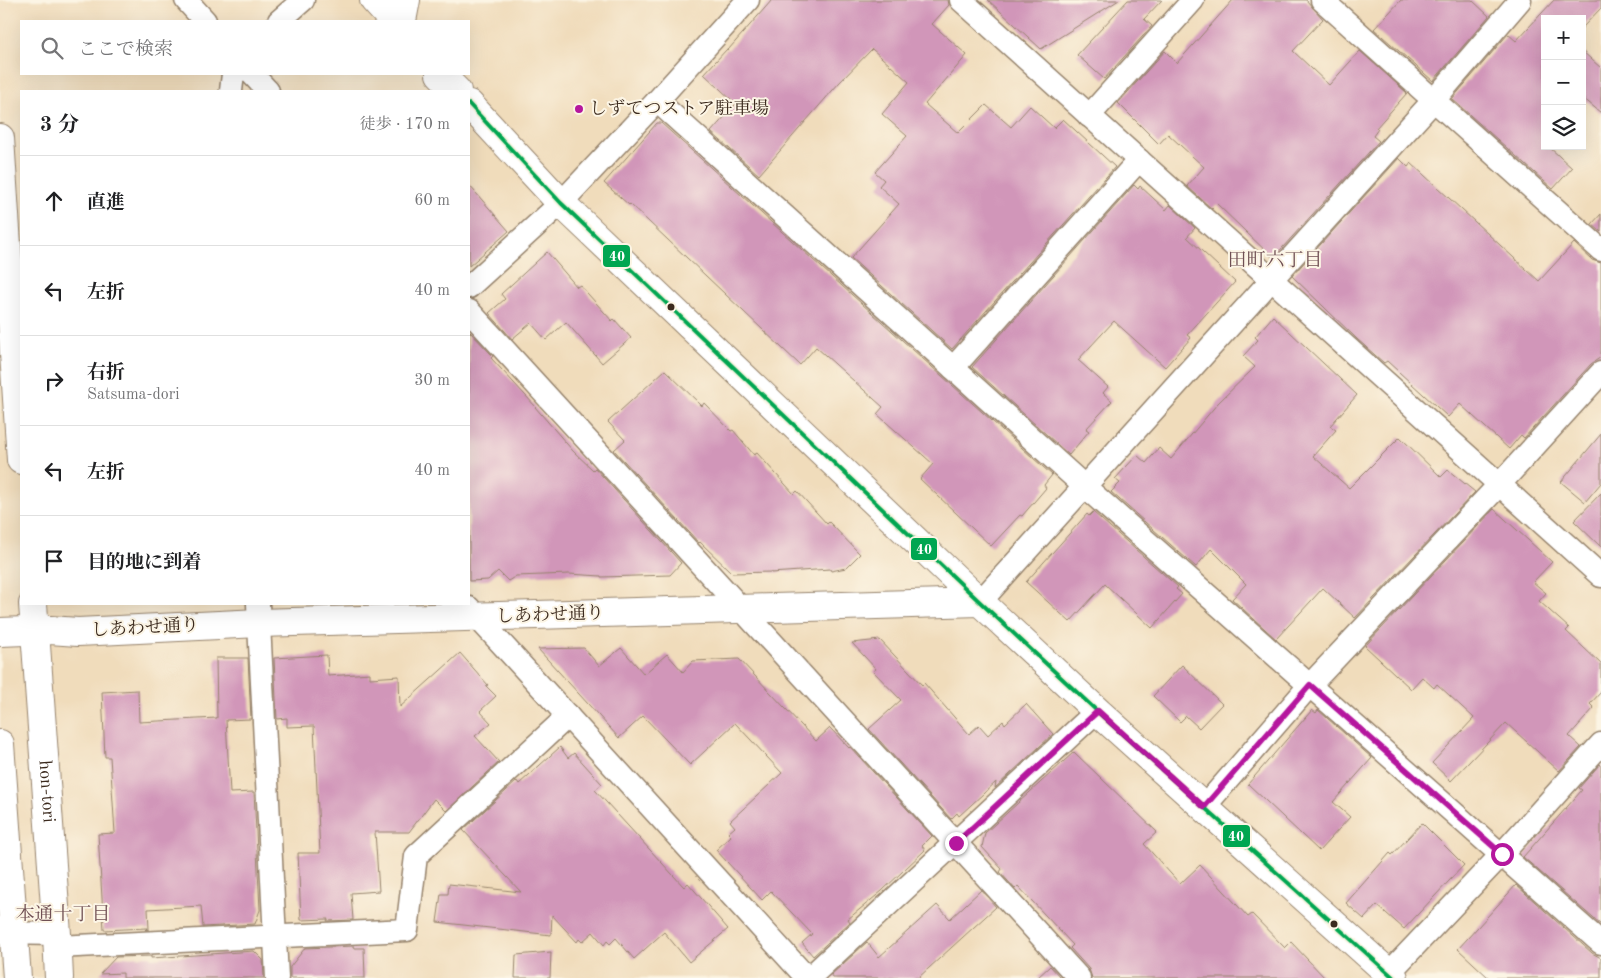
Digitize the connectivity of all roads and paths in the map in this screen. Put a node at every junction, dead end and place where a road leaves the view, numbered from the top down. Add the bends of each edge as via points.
1 (186, 0) edge
2 (303, 0) edge
3 (374, 0) edge
4 (406, 0) edge
5 (748, 0) edge
6 (962, 0) edge
7 (1193, 0) edge
8 (1322, 0) edge
9 (1520, 0) edge
10 (204, 20) edge
11 (280, 20) edge
12 (393, 20) edge
13 (402, 20) edge
14 (233, 75) edge
15 (253, 75) edge
16 (441, 75) edge
17 (231, 90) edge
18 (267, 90) edge
19 (456, 90) edge
20 (1434, 100) junction
21 (657, 101) junction
22 (470, 105) edge
23 (1089, 116) junction
24 (0, 138) edge
25 (1139, 160) junction
26 (561, 203) junction
27 (1601, 250) edge
28 (1271, 279) junction
29 (5, 284) edge
30 (470, 286) edge
31 (470, 312) edge
32 (953, 368) junction
33 (1601, 373) edge
34 (20, 443) edge
35 (1499, 485) junction
36 (1084, 486) junction
37 (1601, 576) edge
38 (980, 602) junction
39 (33, 605) edge
40 (741, 609) junction
41 (471, 610) edge
42 (258, 613) edge
43 (34, 631) junction
44 (0, 632) edge
45 (1310, 685) junction
46 (1098, 711) junction
47 (568, 716) junction
48 (0, 744) edge
49 (1601, 744) edge
50 (1204, 807) junction
51 (956, 843) junction
52 (1502, 854) junction
53 (7, 934) edge
54 (275, 937) junction
55 (57, 941) junction
56 (1601, 943) edge
57 (1389, 976) edge
58 (17, 978) edge
59 (59, 978) edge
60 (277, 978) edge
61 (808, 978) edge
62 (1079, 978) edge

1 - 10 street
2 - 11 street
3 - 12 main road
4 - 13 main road
5 - 21 street
6 - 23 street
7 - 23 street
8 - 20 street
9 - 20 street
14 - 17 street
15 - 18 street
16 - 19 main road
20 - 27 street
20 - 28 street
21 - 26 street
21 - 32 street
22 - 26 main road
23 - 25 street
24 - 29 main road
25 - 28 street
25 - 32 street
26 - 30 street
26 - 38 main road
28 - 35 street
28 - 36 street
29 - 34 main road
31 - 40 street
32 - 36 street
33 - 35 street
35 - 37 street
35 - 45 street
36 - 38 street
36 - 45 street
38 - 40 main road, しあわせ通り
38 - 46 main road
39 - 43 main road, hon-tori
40 - 41 main road, しあわせ通り
40 - 51 street
41 - 42 main road, しあわせ通り
41 - 47 street
42 - 43 main road, しあわせ通り via 78,632
42 - 54 street
43 - 44 main road, しあわせ通り
43 - 55 main road, hon-tori
45 - 50 street
45 - 52 street
46 - 50 main road
46 - 51 street
47 - 54 street via 416,856 407,930
47 - 61 street
48 - 53 main road
49 - 52 street
50 - 57 main road
51 - 61 street
51 - 62 street
52 - 56 street
52 - 57 street
53 - 55 street
53 - 58 main road
54 - 55 street
54 - 60 street
55 - 59 main road, hon-tori

